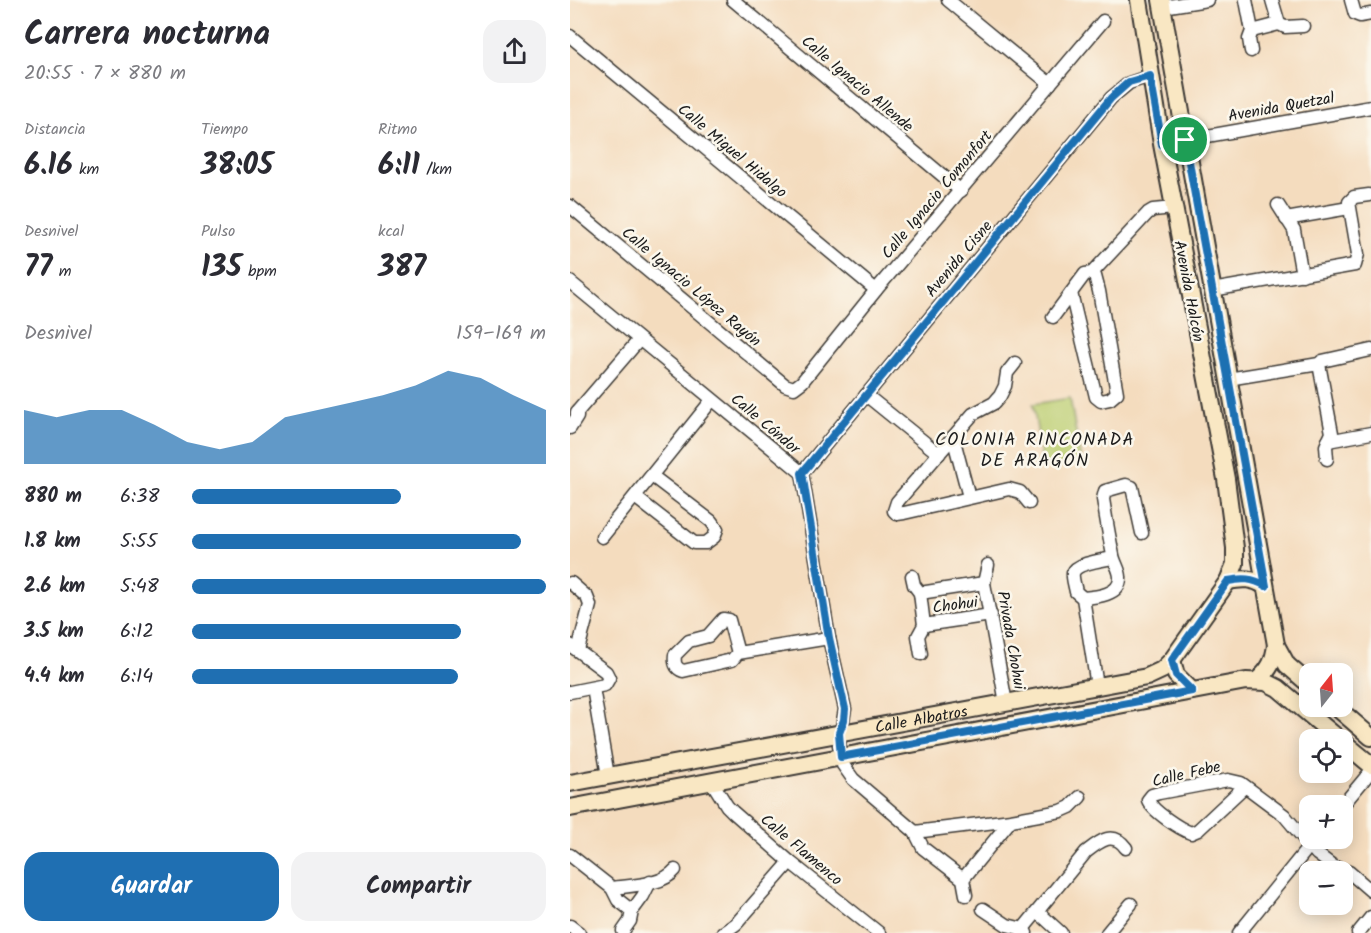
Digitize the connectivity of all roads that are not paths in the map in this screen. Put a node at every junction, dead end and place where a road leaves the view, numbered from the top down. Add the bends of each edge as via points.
1 (733, 0) edge
2 (948, 0) edge
3 (1139, 0) edge
4 (1207, 0) edge
5 (1246, 0) edge
6 (1272, 0) edge
7 (1351, 0) edge
8 (1162, 4) edge
9 (1371, 14) edge
10 (1103, 21) dead end
11 (1279, 24) junction
12 (1303, 26) dead end
13 (1252, 31) junction
14 (570, 36) edge
15 (1251, 51) dead end
16 (1150, 76) junction
17 (1050, 84) junction
18 (1371, 107) edge
19 (1185, 140) junction
20 (1162, 144) junction
21 (961, 190) junction
22 (1369, 195) dead end
23 (1278, 205) dead end
24 (570, 206) edge
25 (1174, 208) junction
26 (1349, 208) junction
27 (1287, 219) junction
28 (1092, 273) junction
29 (1302, 275) junction
30 (570, 282) edge
31 (876, 290) junction
32 (1212, 290) junction
33 (1071, 293) junction
34 (1053, 317) dead end
35 (639, 340) junction
36 (1371, 350) edge
37 (1015, 363) dead end
38 (1319, 364) junction
39 (1228, 379) junction
40 (794, 388) joint
41 (866, 395) junction
42 (712, 399) junction
43 (573, 409) edge
44 (570, 428) edge
45 (1371, 433) edge
46 (953, 437) junction
47 (1328, 441) junction
48 (939, 454) junction
49 (1327, 459) dead end
50 (802, 473) junction
51 (652, 476) junction
52 (635, 497) junction
53 (969, 497) junction
54 (1029, 503) dead end
55 (1142, 533) dead end
56 (603, 537) dead end
57 (1113, 558) junction
58 (988, 565) dead end
59 (912, 576) dead end
60 (1228, 581) junction
61 (572, 583) dead end
62 (984, 583) junction
63 (1266, 586) junction
64 (920, 593) junction
65 (1083, 598) junction
66 (991, 615) junction
67 (924, 625) junction
68 (829, 638) junction
69 (1276, 645) junction
70 (574, 647) edge
71 (738, 653) junction
72 (921, 654) dead end
73 (1172, 660) junction
74 (1299, 675) edge
75 (1258, 680) junction
76 (1097, 686) junction
77 (593, 688) junction
78 (1192, 691) junction
79 (570, 692) edge
80 (1006, 703) junction
81 (1348, 717) edge
82 (1328, 729) edge
83 (839, 733) junction
84 (1371, 737) edge
85 (1353, 750) edge
86 (841, 757) junction
87 (1371, 765) edge
88 (1371, 771) edge
89 (608, 776) junction
90 (712, 782) junction
91 (570, 783) edge
92 (1245, 786) junction
93 (1351, 795) edge
94 (1080, 797) dead end
95 (570, 808) edge
96 (1011, 820) junction
97 (1299, 829) edge
98 (915, 832) junction
99 (1125, 848) dead end
100 (1307, 849) edge
101 (1318, 849) edge
102 (570, 855) edge
103 (790, 862) junction
104 (675, 870) dead end
105 (963, 879) junction
106 (650, 882) junction
107 (612, 888) junction
108 (1371, 891) edge
109 (966, 896) dead end
110 (1131, 904) dead end
111 (983, 909) dead end
112 (632, 911) junction
113 (1038, 912) junction
114 (1371, 917) edge
115 (570, 926) edge
116 (623, 931) dead end
117 (730, 931) edge
118 (1024, 932) edge
119 (579, 933) edge
120 (879, 933) edge
121 (1061, 933) edge
122 (1107, 933) edge
123 (1239, 933) edge
124 (1358, 933) edge

1 - 21 street, Calle Ignacio Allende
2 - 17 street
3 - 16 street, Avenida Halcón
4 - 8 street
5 - 13 street
6 - 11 street
7 - 9 street via 1355,14
8 - 19 street, Avenida Halcón
10 - 17 street, Calle Ignacio Comonfort
11 - 12 street
11 - 13 street
13 - 15 street
14 - 31 street, Calle Miguel Hidalgo
16 - 20 street, Avenida Halcón
16 - 41 street, Avenida Cisne via 1129,82 1111,98
17 - 21 street, Calle Ignacio Comonfort
18 - 19 street, Avenida Quetzal
19 - 20 street, Avenida Quetzal
19 - 32 street, Avenida Halcón
20 - 25 street, Avenida Halcón
21 - 31 street, Calle Ignacio Comonfort
22 - 26 street via 1352,199
23 - 27 street
24 - 40 street, Calle Ignacio López Rayón via 784,385
25 - 28 street via 1148,213
25 - 60 street, Avenida Halcón via 1232,518 1235,557
26 - 27 street
26 - 29 street via 1357,262 1351,267
27 - 29 street via 1294,230
28 - 33 street via 1085,274
28 - 33 street via 1099,291 1116,390 1110,399 1095,398
29 - 32 street
30 - 35 street, Calle Cóndor
31 - 40 street, Calle Ignacio Comonfort
32 - 39 street, Avenida Halcón
33 - 34 street
35 - 42 street, Calle Cóndor
35 - 43 street
36 - 38 street
37 - 46 street via 1006,373 1000,396 973,414
38 - 39 street
38 - 47 street via 1332,433
39 - 63 street, Avenida Halcón
41 - 48 street
41 - 50 street, Avenida Cisne
42 - 50 street, Calle Cóndor
42 - 51 street
43 - 44 street via 575,421
45 - 47 street
46 - 48 street
46 - 53 street
47 - 49 street
48 - 53 street via 897,502 894,512
50 - 68 street, Calle Cóndor
51 - 52 street
51 - 52 street via 711,521 717,530 714,537 706,543 694,543
52 - 56 street
53 - 54 street via 1016,489
55 - 57 street via 1132,487 1106,491 1103,499
57 - 65 street via 1121,578 1117,588 1111,593
57 - 65 street via 1074,570 1076,592
58 - 62 street, Privada Chohui
59 - 64 street
60 - 63 street via 1251,579
60 - 73 street, Calle Albatros
61 - 70 street via 590,605
62 - 64 street, Privada Chohui
62 - 66 street, Privada Chohui
63 - 69 street, Avenida Halcón
64 - 67 street
65 - 76 street
66 - 67 street, Chohui
66 - 80 street, Privada Chohui
67 - 72 street via 918,636
68 - 71 street
68 - 83 street, Calle Cóndor via 845,709
69 - 74 street, Avenida Halcón
69 - 75 street via 1268,671
70 - 77 street via 609,676 605,685
71 - 71 street via 732,660 683,671 675,663 675,655 687,643 708,636 725,619 732,626
73 - 76 street, Calle Albatros via 1147,677
73 - 78 street via 1176,675
75 - 78 street, Calle Albatros
75 - 82 street via 1278,688
76 - 80 street, Calle Albatros
77 - 79 street
77 - 89 street
78 - 86 street, Calle Albatros
80 - 83 street, Calle Albatros
81 - 84 street
83 - 86 street, Calle Cóndor
83 - 89 street, Calle Albatros
85 - 87 street
86 - 90 street, Calle Albatros
86 - 98 street via 853,779
88 - 93 street
89 - 91 street, Calle Albatros
90 - 95 street, Calle Albatros
90 - 103 street, Calle Flamenco via 727,806
92 - 92 street, Calle Febe via 1228,780 1155,794 1148,800 1151,807 1191,833
92 - 97 street
94 - 96 street via 1061,811
96 - 98 street
96 - 105 street
98 - 105 street via 923,848
99 - 113 street via 1114,838 1091,848
100 - 123 street
101 - 108 street via 1326,862 1349,872
102 - 107 street
103 - 117 street
103 - 120 street, Calle Flamenco
104 - 106 street via 669,877
105 - 109 street
106 - 107 street
106 - 112 street
107 - 112 street via 615,897
110 - 122 street
111 - 118 street
112 - 116 street
113 - 118 street
113 - 121 street
114 - 124 street
115 - 119 street

